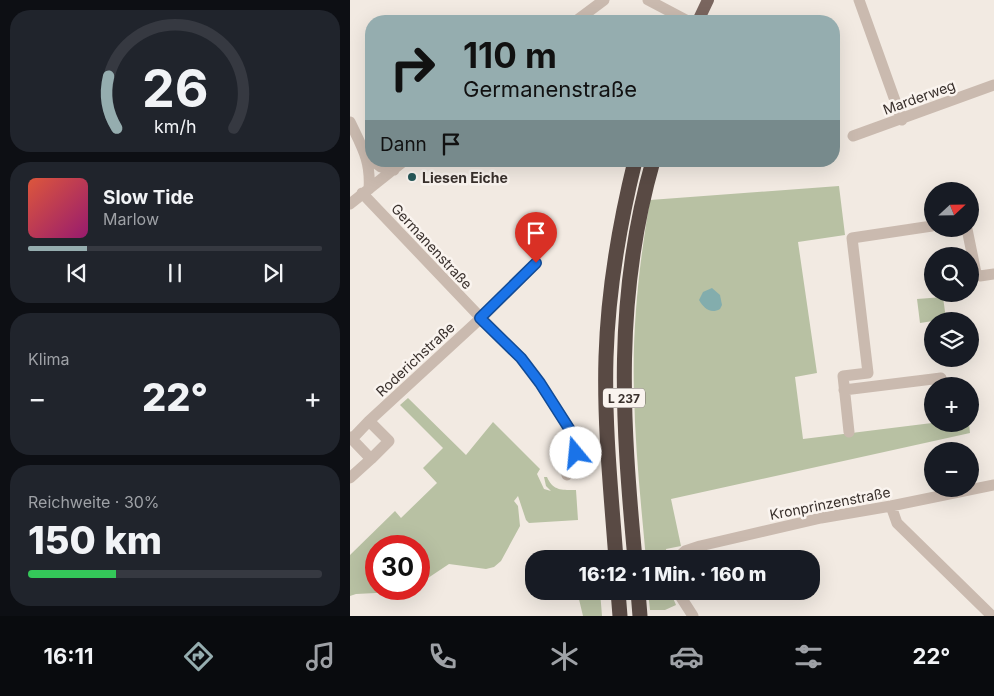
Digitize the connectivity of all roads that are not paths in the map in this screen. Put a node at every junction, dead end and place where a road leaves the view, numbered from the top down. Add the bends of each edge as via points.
1 (604, 0) edge
2 (648, 0) edge
3 (708, 0) edge
4 (859, 0) edge
5 (584, 15) edge
6 (677, 15) edge
7 (701, 15) edge
8 (994, 85) edge
9 (902, 120) junction
10 (350, 122) edge
11 (853, 136) dead end
12 (365, 148) edge
13 (370, 167) edge
14 (381, 167) edge
15 (397, 167) edge
16 (634, 167) edge
17 (651, 167) edge
18 (394, 170) junction
19 (365, 191) junction
20 (350, 204) edge
21 (924, 227) edge
22 (969, 238) edge
23 (536, 263) dead end
24 (994, 274) edge
25 (480, 318) junction
26 (868, 373) junction
27 (924, 380) edge
28 (869, 386) junction
29 (844, 390) junction
30 (369, 422) junction
31 (849, 432) dead end
32 (351, 438) edge
33 (371, 459) junction
34 (567, 475) dead end
35 (350, 478) edge
36 (994, 485) edge
37 (891, 506) junction
38 (615, 550) edge
39 (634, 550) edge
40 (688, 550) edge
41 (619, 600) edge
42 (639, 600) edge
43 (683, 600) edge
44 (620, 616) edge
45 (640, 616) edge
46 (693, 616) edge
47 (992, 616) edge

1 - 5 street
2 - 6 street
3 - 7 main road
4 - 9 street
8 - 9 street, Marderweg
9 - 11 street, Marderweg
10 - 12 street
13 - 19 street
14 - 18 street
15 - 18 street
16 - 38 highway, L 237 via 613,268 606,357
17 - 39 highway, L 237 via 631,262 624,324 625,427
18 - 19 street
19 - 20 street
19 - 25 street, Germanenstraße
21 - 26 street via 852,238
22 - 24 street via 976,273 980,276
23 - 25 street
25 - 30 street, Roderichstraße
25 - 34 street, Germanenstraße via 521,358 570,430 576,453
26 - 28 street
26 - 29 street via 843,376
27 - 28 street
28 - 29 street
29 - 31 street
30 - 32 street, Roderichstraße
30 - 33 street via 389,442
32 - 33 street, Roderichstraße
33 - 35 street
36 - 37 street, Kronprinzenstraße
37 - 40 street, Kronprinzenstraße via 821,518
37 - 47 street via 897,523
41 - 44 highway
42 - 45 highway
43 - 46 street

